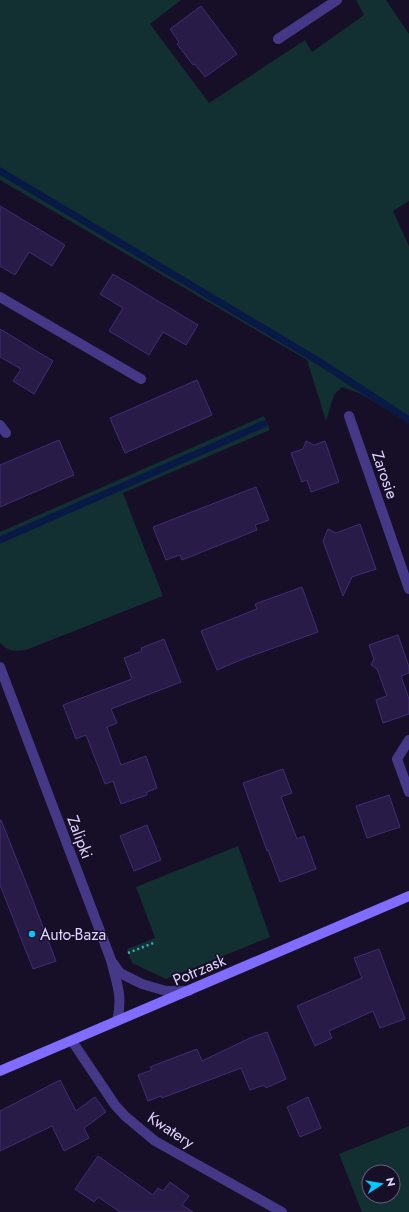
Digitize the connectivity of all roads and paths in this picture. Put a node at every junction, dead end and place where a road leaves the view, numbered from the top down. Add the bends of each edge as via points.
1 (337, 0) edge
2 (278, 39) dead end
3 (0, 297) edge
4 (141, 379) dead end
5 (348, 416) dead end
6 (409, 589) edge
7 (0, 667) edge
8 (409, 740) edge
9 (409, 792) edge
10 (409, 896) edge
11 (156, 942) dead end
12 (111, 960) junction
13 (189, 990) junction
14 (116, 1021) junction
15 (72, 1041) junction
16 (0, 1071) edge
17 (282, 1212) edge

1 - 2 street
3 - 4 street
5 - 6 street, Zarosie
7 - 12 street, Zalipki
8 - 9 street via 397,759
10 - 13 street, Potrzask
11 - 12 path
12 - 13 street via 120,973 142,984 166,991
12 - 14 street, Zalipki via 120,995
13 - 14 street, Potrzask
14 - 15 street, Potrzask
15 - 16 street, Potrzask
15 - 17 street, Kwatery via 115,1105 155,1141

